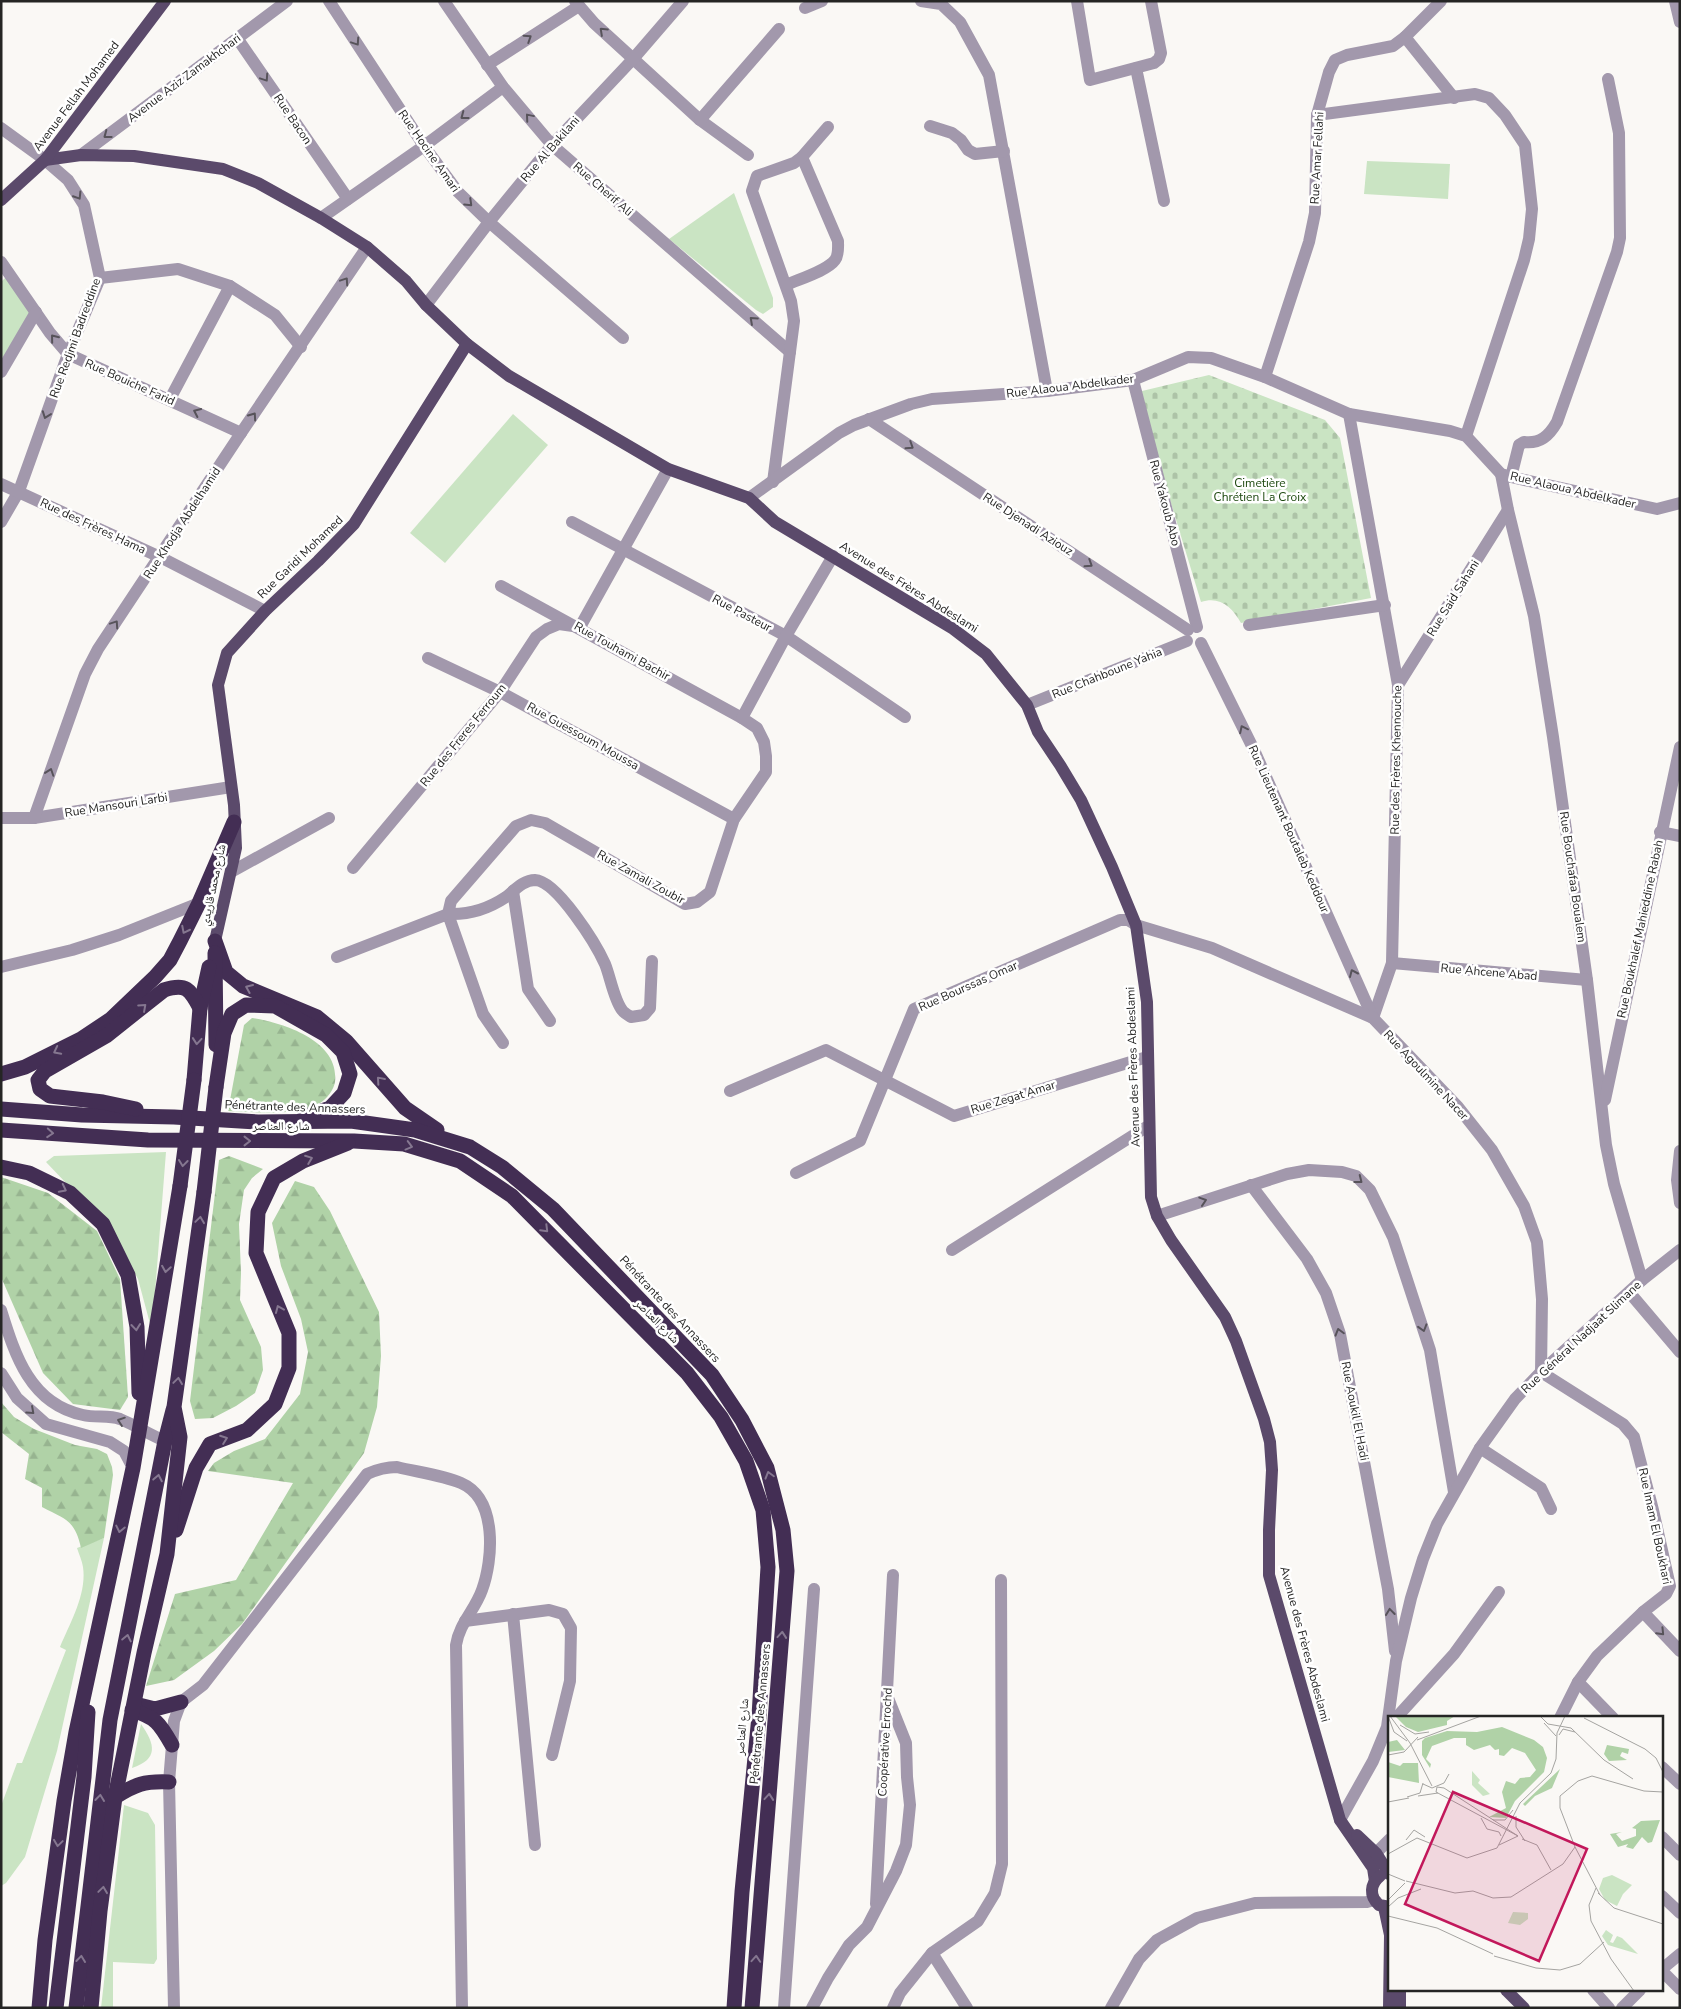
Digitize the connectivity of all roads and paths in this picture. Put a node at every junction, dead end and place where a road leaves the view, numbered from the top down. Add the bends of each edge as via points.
1 (165, 1) edge
2 (287, 1) edge
3 (329, 1) edge
4 (444, 1) edge
5 (683, 1) edge
6 (822, 1) edge
7 (921, 1) edge
8 (1077, 1) edge
9 (1151, 1) edge
10 (1441, 1) edge
11 (1675, 1) edge
12 (577, 4) edge
13 (805, 8) dead end
14 (1680, 22) edge
15 (779, 29) dead end
16 (1405, 37) junction
17 (237, 38) junction
18 (633, 59) junction
19 (487, 65) junction
20 (1136, 68) junction
21 (1608, 79) dead end
22 (503, 86) junction
23 (1454, 98) junction
24 (1317, 116) junction
25 (700, 120) junction
26 (930, 126) dead end
27 (828, 127) dead end
28 (1, 128) edge
29 (552, 145) junction
30 (424, 146) junction
31 (1004, 151) junction
32 (81, 155) junction
33 (748, 155) dead end
34 (802, 157) junction
35 (45, 160) junction
36 (348, 199) junction
37 (1, 200) edge
38 (1164, 201) dead end
39 (322, 218) junction
40 (489, 222) junction
41 (367, 247) junction
42 (1, 262) edge
43 (100, 278) junction
44 (786, 285) junction
45 (230, 286) junction
46 (426, 305) junction
47 (36, 312) junction
48 (622, 338) dead end
49 (467, 344) junction
50 (301, 346) junction
51 (790, 352) junction
52 (68, 354) junction
53 (1, 372) edge
54 (1265, 376) junction
55 (1132, 380) junction
56 (1047, 391) junction
57 (170, 399) junction
58 (1349, 414) junction
59 (869, 419) junction
60 (241, 433) junction
61 (1466, 436) junction
62 (668, 469) junction
63 (1506, 475) junction
64 (773, 482) junction
65 (1, 484) edge
66 (19, 492) junction
67 (749, 498) junction
68 (1680, 503) edge
69 (1508, 510) junction
70 (1, 522) edge
71 (572, 522) dead end
72 (623, 551) junction
73 (833, 556) junction
74 (160, 557) junction
75 (502, 586) dead end
76 (1385, 605) junction
77 (265, 611) junction
78 (1249, 625) dead end
79 (580, 628) junction
80 (1191, 632) junction
81 (786, 636) junction
82 (1201, 643) joint
83 (428, 658) dead end
84 (1398, 685) junction
85 (500, 692) junction
86 (1027, 706) junction
87 (905, 717) dead end
88 (742, 718) junction
89 (1680, 747) edge
90 (231, 787) junction
91 (234, 805) joint
92 (1, 818) edge
93 (34, 818) junction
94 (329, 818) dead end
95 (734, 819) junction
96 (234, 822) junction
97 (1660, 832) junction
98 (1680, 836) edge
99 (353, 868) dead end
100 (231, 872) junction
101 (513, 891) junction
102 (199, 903) junction
103 (448, 914) junction
104 (1136, 925) junction
105 (214, 941) junction
106 (337, 957) dead end
107 (652, 961) dead end
108 (1392, 963) junction
109 (1, 967) edge
110 (1587, 980) junction
111 (200, 1008) junction
112 (1373, 1018) junction
113 (550, 1021) dead end
114 (503, 1043) dead end
115 (1147, 1057) junction
116 (1, 1074) edge
117 (886, 1080) junction
118 (216, 1087) junction
119 (730, 1091) dead end
120 (1, 1109) edge
121 (1602, 1112) junction
122 (174, 1117) junction
123 (291, 1121) junction
124 (1148, 1126) junction
125 (1, 1130) edge
126 (354, 1141) junction
127 (457, 1143) junction
128 (1680, 1150) edge
129 (1, 1167) edge
130 (796, 1173) dead end
131 (1251, 1185) junction
132 (1680, 1203) edge
133 (1157, 1216) junction
134 (952, 1250) dead end
135 (1680, 1250) edge
136 (1642, 1280) junction
137 (1629, 1292) junction
138 (1, 1310) edge
139 (1680, 1352) edge
140 (1541, 1372) junction
141 (1, 1373) edge
142 (174, 1407) junction
143 (140, 1430) junction
144 (165, 1441) junction
145 (1480, 1448) junction
146 (133, 1468) junction
147 (1454, 1492) junction
148 (1551, 1509) dead end
149 (167, 1554) junction
150 (894, 1575) dead end
151 (1001, 1580) dead end
152 (814, 1589) dead end
153 (1499, 1592) dead end
154 (1643, 1612) junction
155 (513, 1614) junction
156 (131, 1617) junction
157 (465, 1621) junction
158 (1680, 1651) edge
159 (1396, 1661) junction
160 (91, 1663) junction
161 (1578, 1682) junction
162 (888, 1698) junction
163 (181, 1702) junction
164 (133, 1707) junction
165 (1392, 1716) edge
166 (1397, 1716) edge
167 (1561, 1716) edge
168 (1612, 1716) edge
169 (1388, 1729) edge
170 (172, 1744) junction
171 (552, 1755) dead end
172 (1664, 1769) edge
173 (169, 1782) junction
174 (1680, 1784) edge
175 (115, 1797) junction
176 (1340, 1820) junction
177 (1664, 1839) edge
178 (1388, 1841) edge
179 (535, 1846) dead end
180 (1376, 1853) junction
181 (1680, 1855) edge
182 (1388, 1872) edge
183 (1388, 1874) edge
184 (1375, 1881) junction
185 (742, 1892) junction
186 (1664, 1900) edge
187 (1383, 1905) edge
188 (875, 1909) junction
189 (1680, 1913) edge
190 (1388, 1927) edge
191 (932, 1953) junction
192 (1680, 1954) edge
193 (1664, 1968) edge
194 (1664, 1972) edge
195 (1680, 1989) edge
196 (1389, 1992) edge
197 (1400, 1992) edge
198 (1508, 1992) edge
199 (1595, 1992) edge
200 (1638, 1992) edge
201 (39, 2008) edge
202 (56, 2008) edge
203 (76, 2008) edge
204 (91, 2008) edge
205 (174, 2008) edge
206 (462, 2008) edge
207 (728, 2008) edge
208 (734, 2008) edge
209 (752, 2008) edge
210 (784, 2008) edge
211 (812, 2008) edge
212 (893, 2008) edge
213 (967, 2008) edge
214 (1111, 2008) edge
215 (1389, 2008) edge
216 (1400, 2008) edge
217 (1524, 2008) edge
218 (1609, 2008) edge
219 (1622, 2008) edge

1 - 35 main road, Avenue Fellah Mohamed
2 - 17 street, Avenue Aziz Zamakhchari
3 -> 30 street, Rue Hocine Amari
4 - 19 street, Rue Cherif Ali
5 - 18 street, Rue Al Bakilani
6 - 13 street
7 - 31 street via 941,4 950,11 976,50 989,75
8 - 20 street via 1090,80
9 - 20 street via 1161,53 1154,63
10 - 16 street, Rue Amar Fellahi
11 - 14 street
18 -> 12 street
19 -> 12 street
15 - 25 street
16 - 23 street
16 - 24 street, Rue Amar Fellahi via 1393,46 1335,60
17 -> 32 street, Avenue Aziz Zamakhchari
17 -> 36 street, Rue Bacon
18 - 25 street
18 - 29 street, Rue Al Bakilani
19 - 22 street, Rue Cherif Ali
20 - 38 street
21 - 63 street via 1619,133 1620,238 1617,252 1557,422 1551,433 1540,441 1519,445
29 -> 22 street, Rue Cherif Ali
22 -> 30 street
23 - 24 street
23 - 61 street via 1475,94 1489,98 1505,115 1525,145 1532,209 1524,260
24 - 54 street, Rue Amar Fellahi via 1315,213 1309,242
25 - 33 street
26 - 31 street via 952,132 975,154
27 - 34 street
28 - 35 street, Rue Redjmi Badreddine
29 - 40 street, Rue Al Bakilani
51 -> 29 street, Rue Cherif Ali
30 - 36 street
30 -> 40 street, Rue Hocine Amari via 458,192
31 - 56 street
32 - 35 main road, Avenue des Frères Abdeslami
32 - 39 main road, Avenue des Frères Abdeslami via 134,156 223,169 258,183
34 - 44 street via 757,176 752,191
34 - 44 street via 838,241 838,251 829,266
35 - 37 main road, Avenue Fellah Mohamed
35 -> 43 street, Rue Redjmi Badreddine via 68,180 84,205
36 - 39 street
39 - 41 main road, Avenue des Frères Abdeslami
40 - 46 street, Rue Al Bakilani
40 - 48 street, Rue Hocine Amari
41 - 46 main road, Avenue des Frères Abdeslami via 406,281
50 -> 41 street, Rue Khodja Abdelhamid
42 - 47 street, Rue Bouiche Farid
43 - 45 street via 178,269
43 - 52 street, Rue Redjmi Badreddine
44 - 51 street via 794,320
45 - 50 street via 275,315
45 - 57 street
46 - 49 main road, Avenue des Frères Abdeslami
52 -> 47 street, Rue Bouiche Farid
47 - 53 street
49 - 62 main road, Avenue des Frères Abdeslami via 509,376
49 - 77 main road, Rue Garidi Mohamed via 354,524
60 -> 50 street, Rue Khodja Abdelhamid
51 - 64 street
52 - 57 street, Rue Bouiche Farid
52 -> 66 street, Rue Redjmi Badreddine
54 - 55 street, Rue Alaoua Abdelkader via 1211,358 1188,357
54 - 58 street, Rue Alaoua Abdelkader
55 - 56 street, Rue Alaoua Abdelkader
55 - 80 street, Rue Yakoub Abo
56 - 59 street, Rue Alaoua Abdelkader via 932,399
60 -> 57 street, Rue Bouiche Farid
58 - 61 street, Rue Alaoua Abdelkader
58 - 76 street, Rue des Frères Khennouche
59 - 64 street, Rue Alaoua Abdelkader via 839,433
59 -> 80 street, Rue Djenadi Aziouz
60 - 74 street, Rue Khodja Abdelhamid
61 - 63 street, Rue Alaoua Abdelkader
62 - 67 main road, Avenue des Frères Abdeslami
62 - 72 street
63 - 68 street, Rue Alaoua Abdelkader via 1657,509
63 - 69 street, Rue Bouchafaa Boualem
64 - 67 street, Rue Alaoua Abdelkader
65 - 66 street, Rue des Frères Hama
66 - 70 street, Rue Redjmi Badreddine
66 - 74 street, Rue des Frères Hama
67 - 73 main road, Avenue des Frères Abdeslami via 774,522
69 - 84 street, Rue Said Sahani
69 - 110 street, Rue Bouchafaa Boualem via 1534,616
71 - 72 street, Rue Pasteur
72 - 79 street
72 - 81 street, Rue Pasteur
73 - 81 street
73 - 86 main road, Avenue des Frères Abdeslami via 952,628 986,654
74 - 77 street, Rue des Frères Hama
93 -> 74 street, Rue Khodja Abdelhamid via 85,674 98,649
75 - 79 street, Rue Touhami Bachir
76 - 78 street
76 - 84 street, Rue des Frères Khennouche
77 - 90 main road, Rue Garidi Mohamed via 227,653 218,685
79 - 85 street, Rue des Freres Ferroum via 559,624 536,637
79 - 88 street, Rue Touhami Bachir
80 - 82 street, Rue Yakoub Abo via 1202,629
80 - 86 street, Rue Chahboune Yahia
81 - 87 street, Rue Pasteur
81 - 88 street
112 -> 82 street, Rue Lieutenant Boutaleb Keddour via 1254,750
83 - 85 street, Rue Guessoum Moussa
84 - 108 street, Rue des Frères Khennouche
85 - 95 street, Rue Guessoum Moussa
85 - 99 street, Rue des Freres Ferroum
86 - 104 main road, Avenue des Frères Abdeslami via 1038,732 1081,800
88 - 95 street, Rue Zamali Zoubir via 757,728 764,742 766,772
89 - 97 street, Rue Boukhalef Mahieddine Rabah
90 - 91 main road, Rue Garidi Mohamed
90 - 93 street, Rue Mansouri Larbi
91 - 96 main road, شارع محمد قاريدي
92 - 93 street, Rue Mansouri Larbi
94 - 100 street
95 - 103 street, Rue Zamali Zoubir via 710,892 697,902 685,904 545,823 531,820 516,826 451,901
96 - 100 main road, شارع محمد قاريدي via 236,848
96 - 102 highway
97 - 98 street
97 - 121 street, Rue Boukhalef Mahieddine Rabah
100 - 105 main road, شارع محمد قاريدي
101 - 103 street via 478,912
101 - 107 street via 535,880 546,884 561,897 594,941 621,1010 631,1018 644,1015 650,1008
101 - 113 street via 528,988
102 - 109 street via 119,935
102 -> 116 highway via 170,960 111,1019 81,1039 33,1063
103 - 106 street
103 - 114 street via 483,1014
104 - 112 street, Rue Agoulmine Nacer via 1212,948
104 - 115 main road, Avenue des Frères Abdeslami via 1147,1002
104 - 117 street, Rue Bourssas Omar via 1120,920 914,1010
105 - 111 highway
105 - 118 highway
127 -> 105 highway via 405,1108 346,1041 317,1017 243,986 226,972
108 - 110 street, Rue Ahcene Abad
108 - 112 street, Rue des Frères Khennouche
110 - 121 street, Rue Bouchafaa Boualem
122 -> 111 highway via 103,1102 50,1096 40,1090 38,1080 45,1071 106,1036 164,990 182,986 192,992
111 -> 143 highway, bridge via 180,1186
112 - 140 street, Rue Agoulmine Nacer via 1458,1107 1492,1150 1524,1206 1538,1242 1542,1299
115 - 117 street, Rue Zegat Amar via 954,1116
115 - 124 main road, Avenue des Frères Abdeslami
117 - 119 street, Rue Zegat Amar via 826,1050
117 - 130 street, Rue Bourssas Omar via 860,1141
118 - 123 highway via 224,1034 232,1014 246,1005 275,1006 326,1035 343,1052 350,1074 344,1093 330,1108
142 -> 118 highway, bridge
120 - 122 highway, Pénétrante des Annassers
121 - 136 street, Rue Bouchafaa Boualem via 1614,1184
122 - 123 highway, Pénétrante des Annassers
123 - 127 highway, Pénétrante des Annassers via 351,1121 406,1128
124 - 133 main road, Avenue des Frères Abdeslami via 1151,1197
124 - 134 street
125 -> 126 highway, شارع العناصر via 148,1140
149 -> 126 highway via 196,1468 210,1444 247,1430 275,1404 289,1368 289,1334 256,1254 258,1212 274,1178 303,1161
126 -> 185 highway, شارع العناصر via 404,1144 460,1161 512,1196 688,1373 721,1417 746,1461 763,1510 768,1567 759,1716
209 -> 127 highway, Pénétrante des Annassers via 787,1571 783,1530 768,1468 712,1375 613,1270 553,1209 502,1167 470,1147
128 - 132 street via 1677,1180
129 -> 143 highway via 29,1173 70,1193 103,1224 128,1275 137,1327
133 -> 131 street
131 -> 147 street via 1309,1170 1356,1176 1370,1190 1393,1237 1430,1350
159 -> 131 street, Rue Aoukil El Hadi via 1388,1589 1340,1334 1326,1292 1307,1259
133 - 176 main road, Avenue des Frères Abdeslami via 1170,1240 1225,1317 1264,1419 1272,1470 1269,1575
135 - 136 street, Rue Général Nadjaat Slimane
136 - 137 street, Rue Général Nadjaat Slimane
137 - 139 street
137 - 140 street, Rue Général Nadjaat Slimane
143 -> 138 street via 120,1419 82,1415 59,1408 43,1395 17,1358
140 - 145 street, Rue Général Nadjaat Slimane via 1515,1400
140 - 154 street, Rue Imam El Boukhari via 1623,1424 1634,1437 1670,1586 1666,1594
141 -> 146 street via 17,1398 46,1424 110,1442 124,1451
142 - 144 highway
142 - 149 highway via 180,1437
143 - 144 street
143 - 146 highway
156 -> 144 highway
145 - 147 street, Rue Général Nadjaat Slimane
145 - 148 street via 1541,1488
146 -> 160 highway
147 - 159 street, Rue Général Nadjaat Slimane via 1423,1560
149 - 156 highway
149 - 164 highway
150 - 162 street, Coopérative Errochd
151 - 191 street via 1002,1864 995,1893 978,1921
152 - 210 street
153 - 166 street via 1454,1654
154 -> 158 street
154 - 161 street, Rue Imam El Boukhari via 1598,1656
155 - 157 street
155 - 171 street via 556,1611 563,1614 571,1628 570,1681
155 - 179 street
203 -> 156 highway via 110,1720
157 - 163 street via 482,1590 489,1562 488,1521 483,1506 462,1483 398,1467 380,1468 367,1474 202,1685
157 - 206 street via 458,1632 456,1645
159 - 165 street, Rue Général Nadjaat Slimane
160 -> 201 highway via 64,1801
160 - 202 highway via 84,1777
161 - 167 street, Rue Imam El Boukhari
161 - 168 street
162 - 188 street, Coopérative Errochd
162 - 188 street via 906,1743 910,1805 906,1845
163 - 164 highway via 155,1709
163 - 170 street via 174,1721
164 - 170 highway via 153,1718
164 - 175 highway
169 - 176 street, Rue Général Nadjaat Slimane
170 - 173 street
172 - 174 street
173 - 175 highway via 136,1784
173 - 205 street
204 -> 175 highway
176 - 180 main road
176 - 184 main road via 1373,1868
177 - 181 street
178 - 180 street
180 - 182 main road
183 - 184 main road
184 - 187 main road via 1372,1889
185 - 207 highway
185 - 208 highway, شارع العناصر
186 - 189 street
187 - 190 main road
187 - 214 street via 1374,1900 1255,1903 1197,1918 1157,1940 1139,1959
188 - 211 street via 867,1927 849,1945
191 - 212 street via 900,1993
191 - 213 street
192 - 193 street
194 - 195 street
196 - 215 main road
197 - 216 main road
198 - 217 main road
199 - 218 street
200 - 219 street

